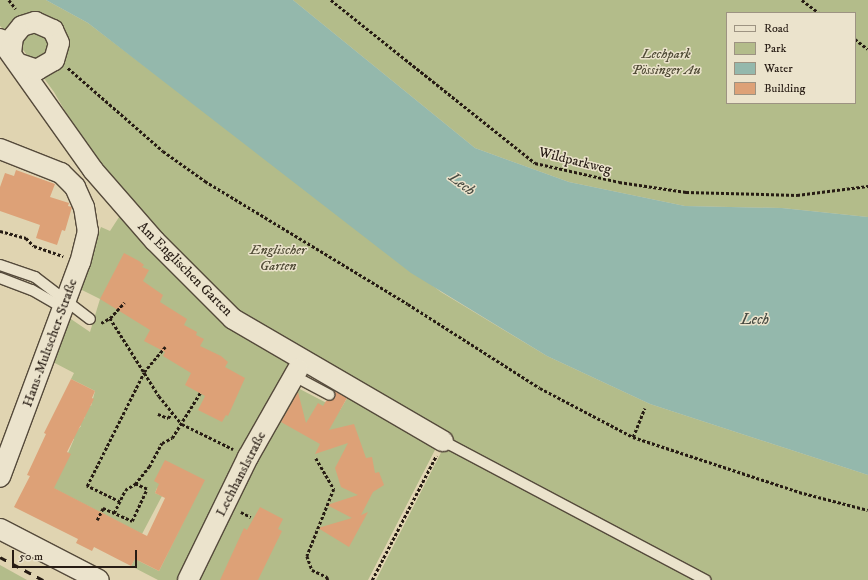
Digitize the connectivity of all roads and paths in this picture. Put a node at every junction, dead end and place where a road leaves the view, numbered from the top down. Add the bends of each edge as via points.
1 (331, 0) edge
2 (802, 0) edge
3 (819, 12) edge
4 (856, 40) edge
5 (868, 49) edge
6 (10, 52) edge
7 (54, 60) junction
8 (0, 149) edge
9 (868, 186) edge
10 (0, 231) edge
11 (80, 262) junction
12 (0, 265) edge
13 (0, 278) edge
14 (124, 303) dead end
15 (64, 304) junction
16 (110, 318) junction
17 (90, 319) dead end
18 (99, 325) dead end
19 (165, 347) dead end
20 (144, 372) junction
21 (296, 372) joint
22 (200, 393) dead end
23 (329, 395) dead end
24 (645, 408) dead end
25 (172, 412) junction
26 (158, 414) dead end
27 (182, 424) junction
28 (633, 437) junction
29 (444, 441) junction
30 (248, 457) junction
31 (316, 458) dead end
32 (0, 477) edge
33 (136, 484) junction
34 (120, 502) junction
35 (868, 510) edge
36 (114, 513) junction
37 (97, 520) dead end
38 (0, 529) edge
39 (99, 580) edge
40 (188, 580) edge
41 (328, 580) edge
42 (372, 580) edge
43 (706, 580) edge

1 - 9 path, Wildparkweg via 535,164 619,182 686,192 797,195
2 - 3 path
4 - 5 path
6 - 7 street via 38,70
6 - 7 street via 17,31 28,23 42,23 57,36 59,50
6 - 29 street, Am Englischen Garten via 93,170 155,241 233,319
7 - 28 path via 61,62 163,151 205,181 402,300 540,388
8 - 11 street, Hans-Multscher-Straße via 61,173 75,187 84,207 88,231
10 - 11 path via 26,238 34,246
11 - 15 street, Hans-Multscher-Straße
12 - 15 lane via 35,277
13 - 15 lane
14 - 16 path
15 - 17 lane
15 - 32 street, Hans-Multscher-Straße
16 - 18 path
16 - 20 path
19 - 20 path
20 - 25 path via 158,396
20 - 34 path via 88,486
21 - 23 lane
21 - 30 street, Lechhanslstraße
22 - 27 path
24 - 28 path
25 - 26 path via 168,418
25 - 27 path
27 - 30 path
27 - 33 path via 172,438 162,443
28 - 35 path via 799,492
29 - 42 path
29 - 43 lane
30 - 40 street, Lechhanslstraße
31 - 41 path via 334,489 307,556 312,570
33 - 34 path via 125,490
33 - 36 path via 147,489 132,521
34 - 36 path
36 - 37 path via 103,508
38 - 39 street

